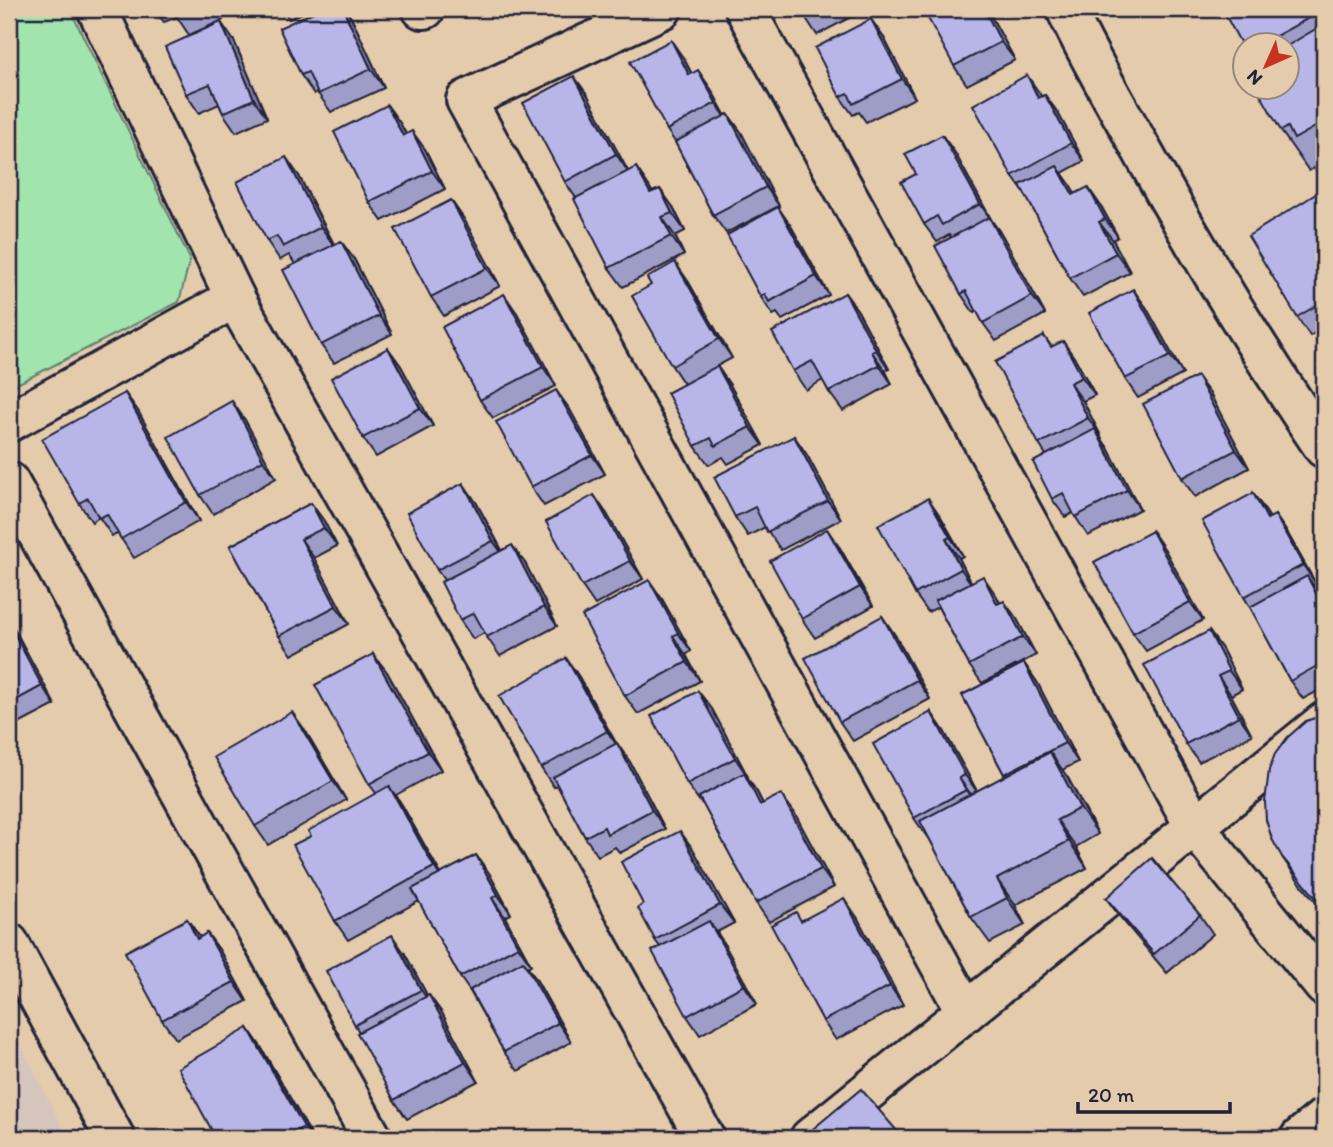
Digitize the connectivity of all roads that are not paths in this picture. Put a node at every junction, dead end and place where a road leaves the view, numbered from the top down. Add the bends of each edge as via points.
1 (97, 9) edge
2 (663, 9) edge
3 (745, 9) edge
4 (1066, 9) edge
5 (234, 298) junction
6 (9, 422) edge
7 (1324, 448) edge
8 (9, 482) edge
9 (1324, 722) edge
10 (1195, 827) junction
11 (9, 943) edge
12 (1324, 986) edge
13 (966, 1012) junction
14 (1324, 1118) edge
15 (115, 1138) edge
16 (372, 1138) edge
17 (705, 1138) edge
18 (810, 1138) edge
19 (1300, 1138) edge

1 - 5 street
2 - 13 street via 466,100
3 - 10 street
4 - 7 street via 1178,217
5 - 6 street
5 - 17 street
8 - 16 street
9 - 10 street
10 - 12 street
10 - 13 street
11 - 15 street
13 - 18 street
14 - 19 street

